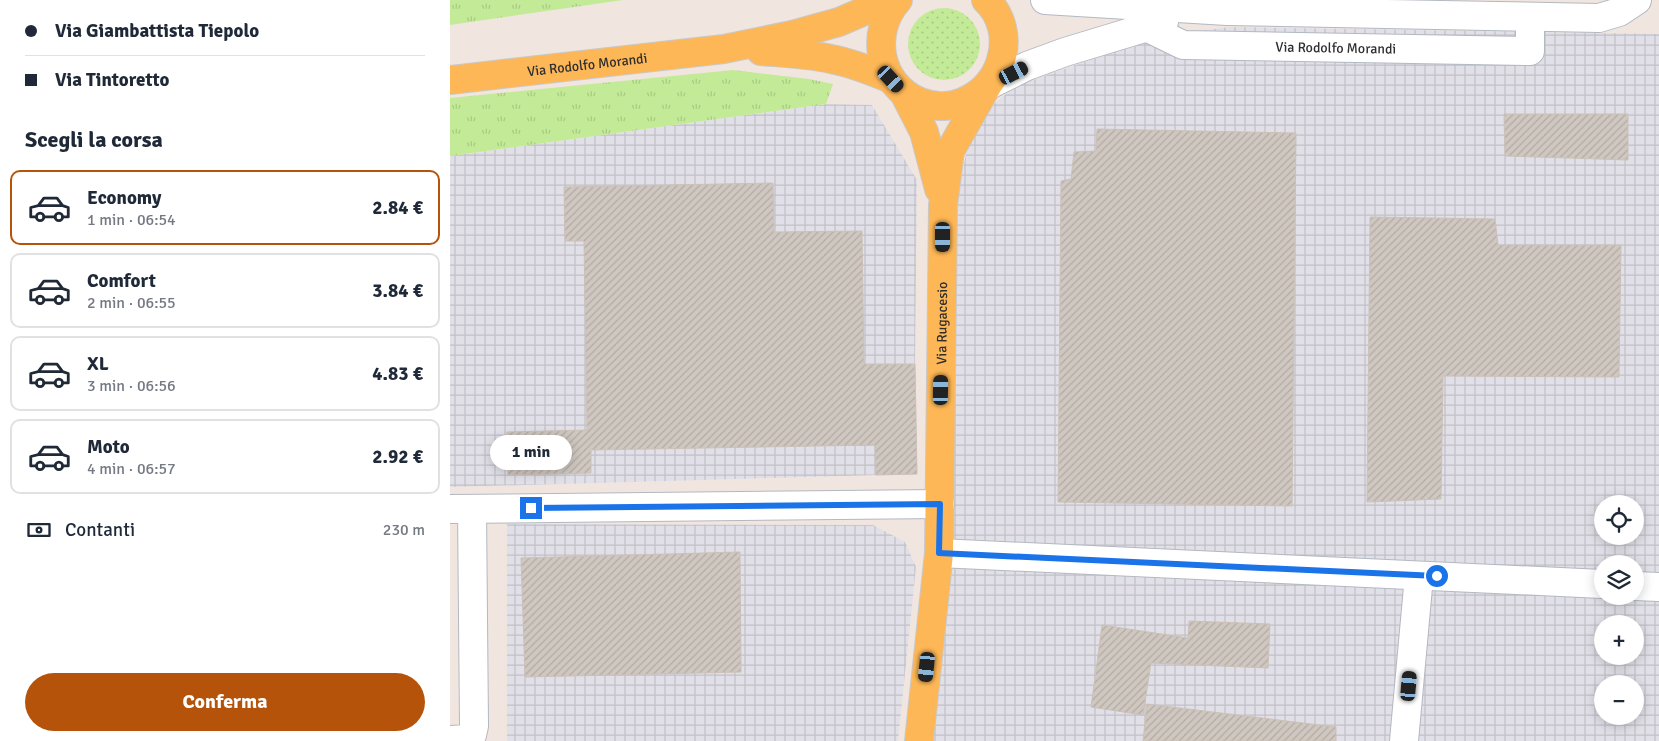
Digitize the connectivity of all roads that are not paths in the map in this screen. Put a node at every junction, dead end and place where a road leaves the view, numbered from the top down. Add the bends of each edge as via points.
1 (890, 0) edge
2 (898, 0) edge
3 (986, 0) edge
4 (1044, 0) edge
5 (1637, 0) edge
6 (1227, 11) junction
7 (1466, 16) junction
8 (1530, 17) junction
9 (1146, 27) junction
10 (724, 49) junction
11 (1466, 50) junction
12 (450, 80) edge
13 (898, 86) junction
14 (987, 86) junction
15 (943, 205) junction
16 (940, 504) junction
17 (461, 509) edge
18 (939, 553) junction
19 (1419, 576) junction
20 (1594, 584) edge
21 (1644, 586) edge
22 (1659, 587) edge
23 (450, 740) edge
24 (919, 741) edge
25 (1404, 741) edge

1 - 10 main road, Via Rodolfo Morandi via 839,22
2 - 13 main road, Via Rugacesio via 882,25 880,44 883,62
3 - 14 main road, Via Rugacesio via 994,7 1002,27 1004,48 999,69
4 - 6 street
5 - 8 street via 1619,12 1599,18
6 - 7 street
6 - 9 street via 1178,18
7 - 8 street
7 - 11 street
8 - 11 street, Via Rodolfo Morandi via 1530,51
9 - 11 street, Via Rodolfo Morandi via 1183,45
9 - 14 street via 1042,60
10 - 12 main road, Via Rodolfo Morandi
10 - 13 main road, Via Rodolfo Morandi via 830,58 852,64
13 - 14 main road, Via Rodolfo Morandi via 920,102 938,106 973,98
13 - 15 main road, Via Rugacesio via 924,132
14 - 15 main road, Via Rugacesio via 950,151
15 - 16 main road, Via Rugacesio
16 - 17 street
16 - 18 main road, Via Rugacesio
17 - 23 street via 474,726 470,739
18 - 19 street
18 - 24 main road, Via Rugacesio
19 - 20 street
19 - 25 street
21 - 22 street

